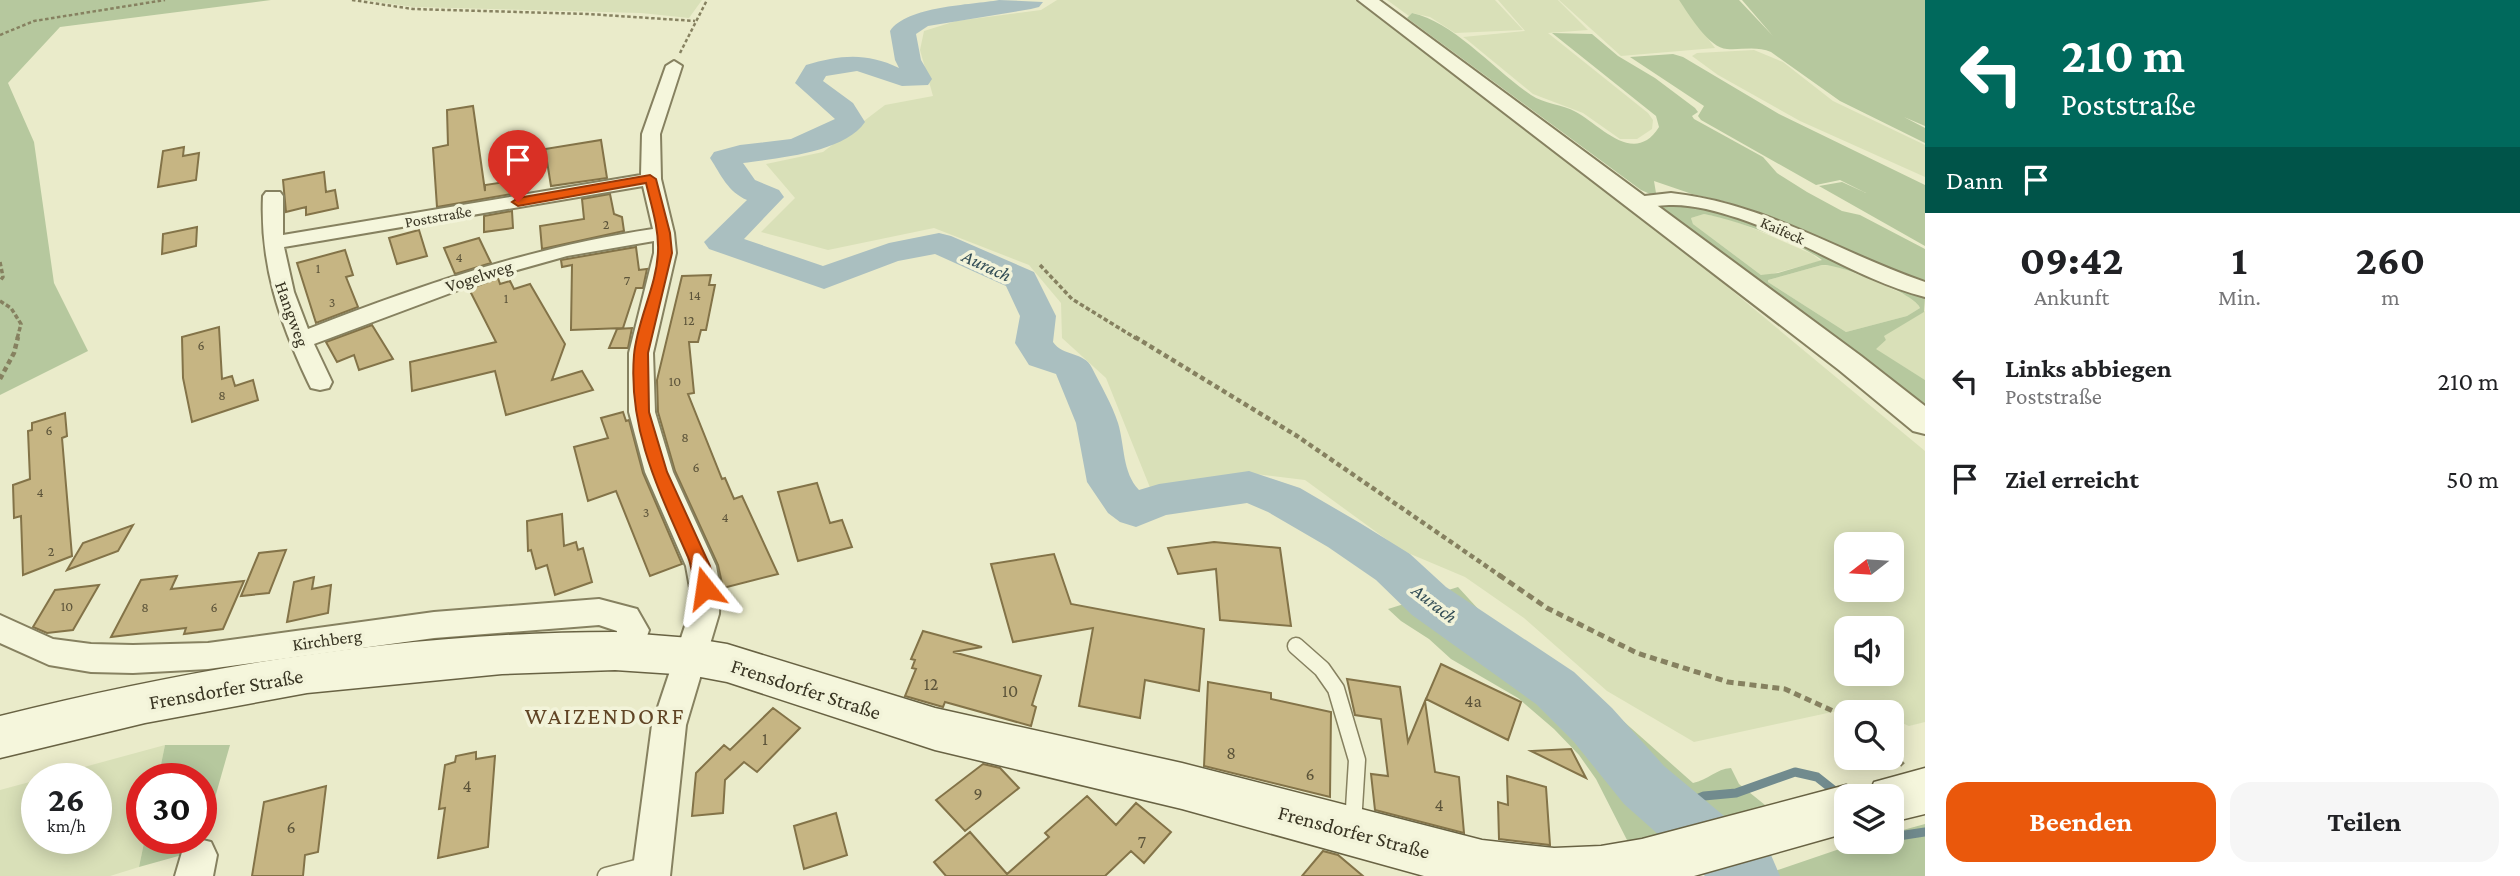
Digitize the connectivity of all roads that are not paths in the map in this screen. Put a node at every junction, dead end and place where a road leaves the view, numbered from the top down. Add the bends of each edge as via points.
1 (1367, 0) edge
2 (674, 66) road end
3 (650, 179) junction
4 (273, 196) dead end
5 (1634, 202) junction
6 (664, 233) junction
7 (273, 243) junction
8 (1925, 290) edge
9 (300, 341) junction
10 (320, 382) dead end
11 (1925, 423) edge
12 (0, 628) edge
13 (1296, 646) dead end
14 (629, 649) junction
15 (692, 656) junction
16 (0, 737) edge
17 (1834, 812) edge
18 (1353, 831) junction
19 (651, 870) edge
20 (1602, 874) edge
21 (606, 876) edge

1 - 5 street
2 - 3 street via 651,134
3 - 6 street
3 - 7 street, Poststraße
4 - 7 street
5 - 8 street, Kaifeck via 1674,198 1716,204
5 - 11 street
6 - 9 street, Vogelweg via 554,252 423,294
6 - 15 street via 665,253 641,353 642,412 659,472 701,566 704,614
7 - 9 street, Hangweg via 284,300
9 - 10 street, Hangweg
12 - 14 street, Kirchberg via 49,652 133,659 208,656 433,625 599,612 626,618 633,630
13 - 18 lane via 1336,689 1345,716 1357,760
14 - 15 main road, Frensdorfer Straße
14 - 16 main road, Frensdorfer Straße via 559,650 293,676 170,698
15 - 18 main road, Frensdorfer Straße via 935,729
15 - 19 street via 669,725
17 - 20 main road, Frensdorfer Straße
18 - 20 main road, Frensdorfer Straße via 1482,866
19 - 21 lane

